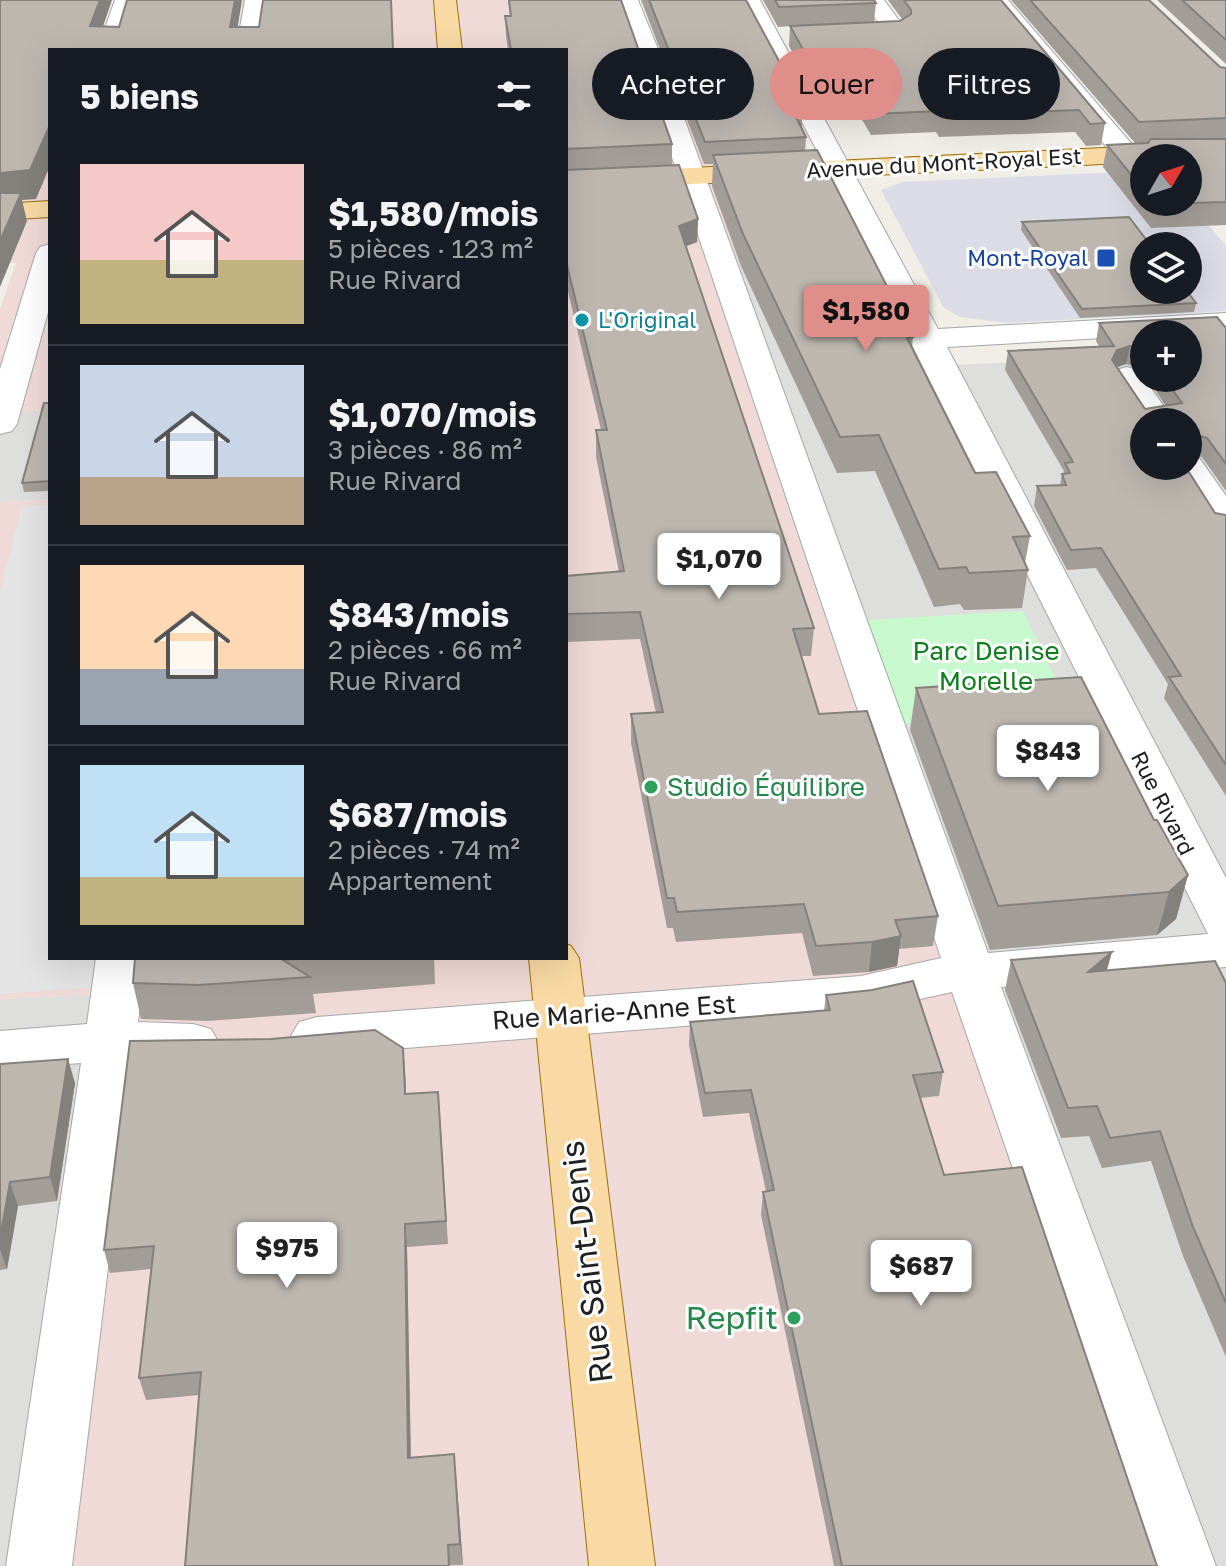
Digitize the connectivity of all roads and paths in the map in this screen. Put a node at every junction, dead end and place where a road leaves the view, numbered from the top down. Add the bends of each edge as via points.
1 (126, 0) edge
2 (256, 0) edge
3 (445, 0) edge
4 (627, 0) edge
5 (749, 0) edge
6 (873, 0) edge
7 (996, 0) edge
8 (834, 34) edge
9 (110, 48) edge
10 (248, 48) edge
11 (450, 48) edge
12 (1226, 150) edge
13 (1127, 155) junction
14 (840, 169) junction
15 (690, 176) junction
16 (568, 182) edge
17 (48, 209) edge
18 (0, 212) edge
19 (48, 263) edge
20 (42, 293) edge
21 (0, 306) edge
22 (1226, 322) edge
23 (925, 339) junction
24 (1127, 377) edge
25 (1148, 408) edge
26 (0, 424) edge
27 (1197, 480) edge
28 (1226, 523) edge
29 (1226, 924) edge
30 (1226, 950) edge
31 (121, 960) edge
32 (554, 960) edge
33 (971, 972) junction
34 (560, 1016) junction
35 (111, 1041) junction
36 (0, 1050) edge
37 (39, 1566) edge
38 (622, 1566) edge
39 (1183, 1566) edge

1 - 9 street
2 - 10 street
3 - 11 main road
4 - 15 street
5 - 14 street, Rue Rivard via 778,37
6 - 8 street via 896,31
7 - 13 street
12 - 13 main road, Avenue du Mont-Royal Est
13 - 14 main road, Avenue du Mont-Royal Est
14 - 15 main road, Avenue du Mont-Royal Est
14 - 23 street, Rue Rivard
15 - 16 main road, Avenue du Mont-Royal Est
15 - 33 street
17 - 18 main road
19 - 20 street
20 - 21 street
20 - 26 street
22 - 23 street
23 - 29 street, Rue Rivard
24 - 25 street
27 - 28 street
30 - 33 street, Rue Marie-Anne Est
31 - 35 street
32 - 34 main road, Rue Saint-Denis
33 - 34 street, Rue Marie-Anne Est via 869,993
33 - 39 street
34 - 35 street, Rue Marie-Anne Est via 255,1041
34 - 38 main road, Rue Saint-Denis
35 - 36 street, Rue Marie-Anne Est
35 - 37 street

